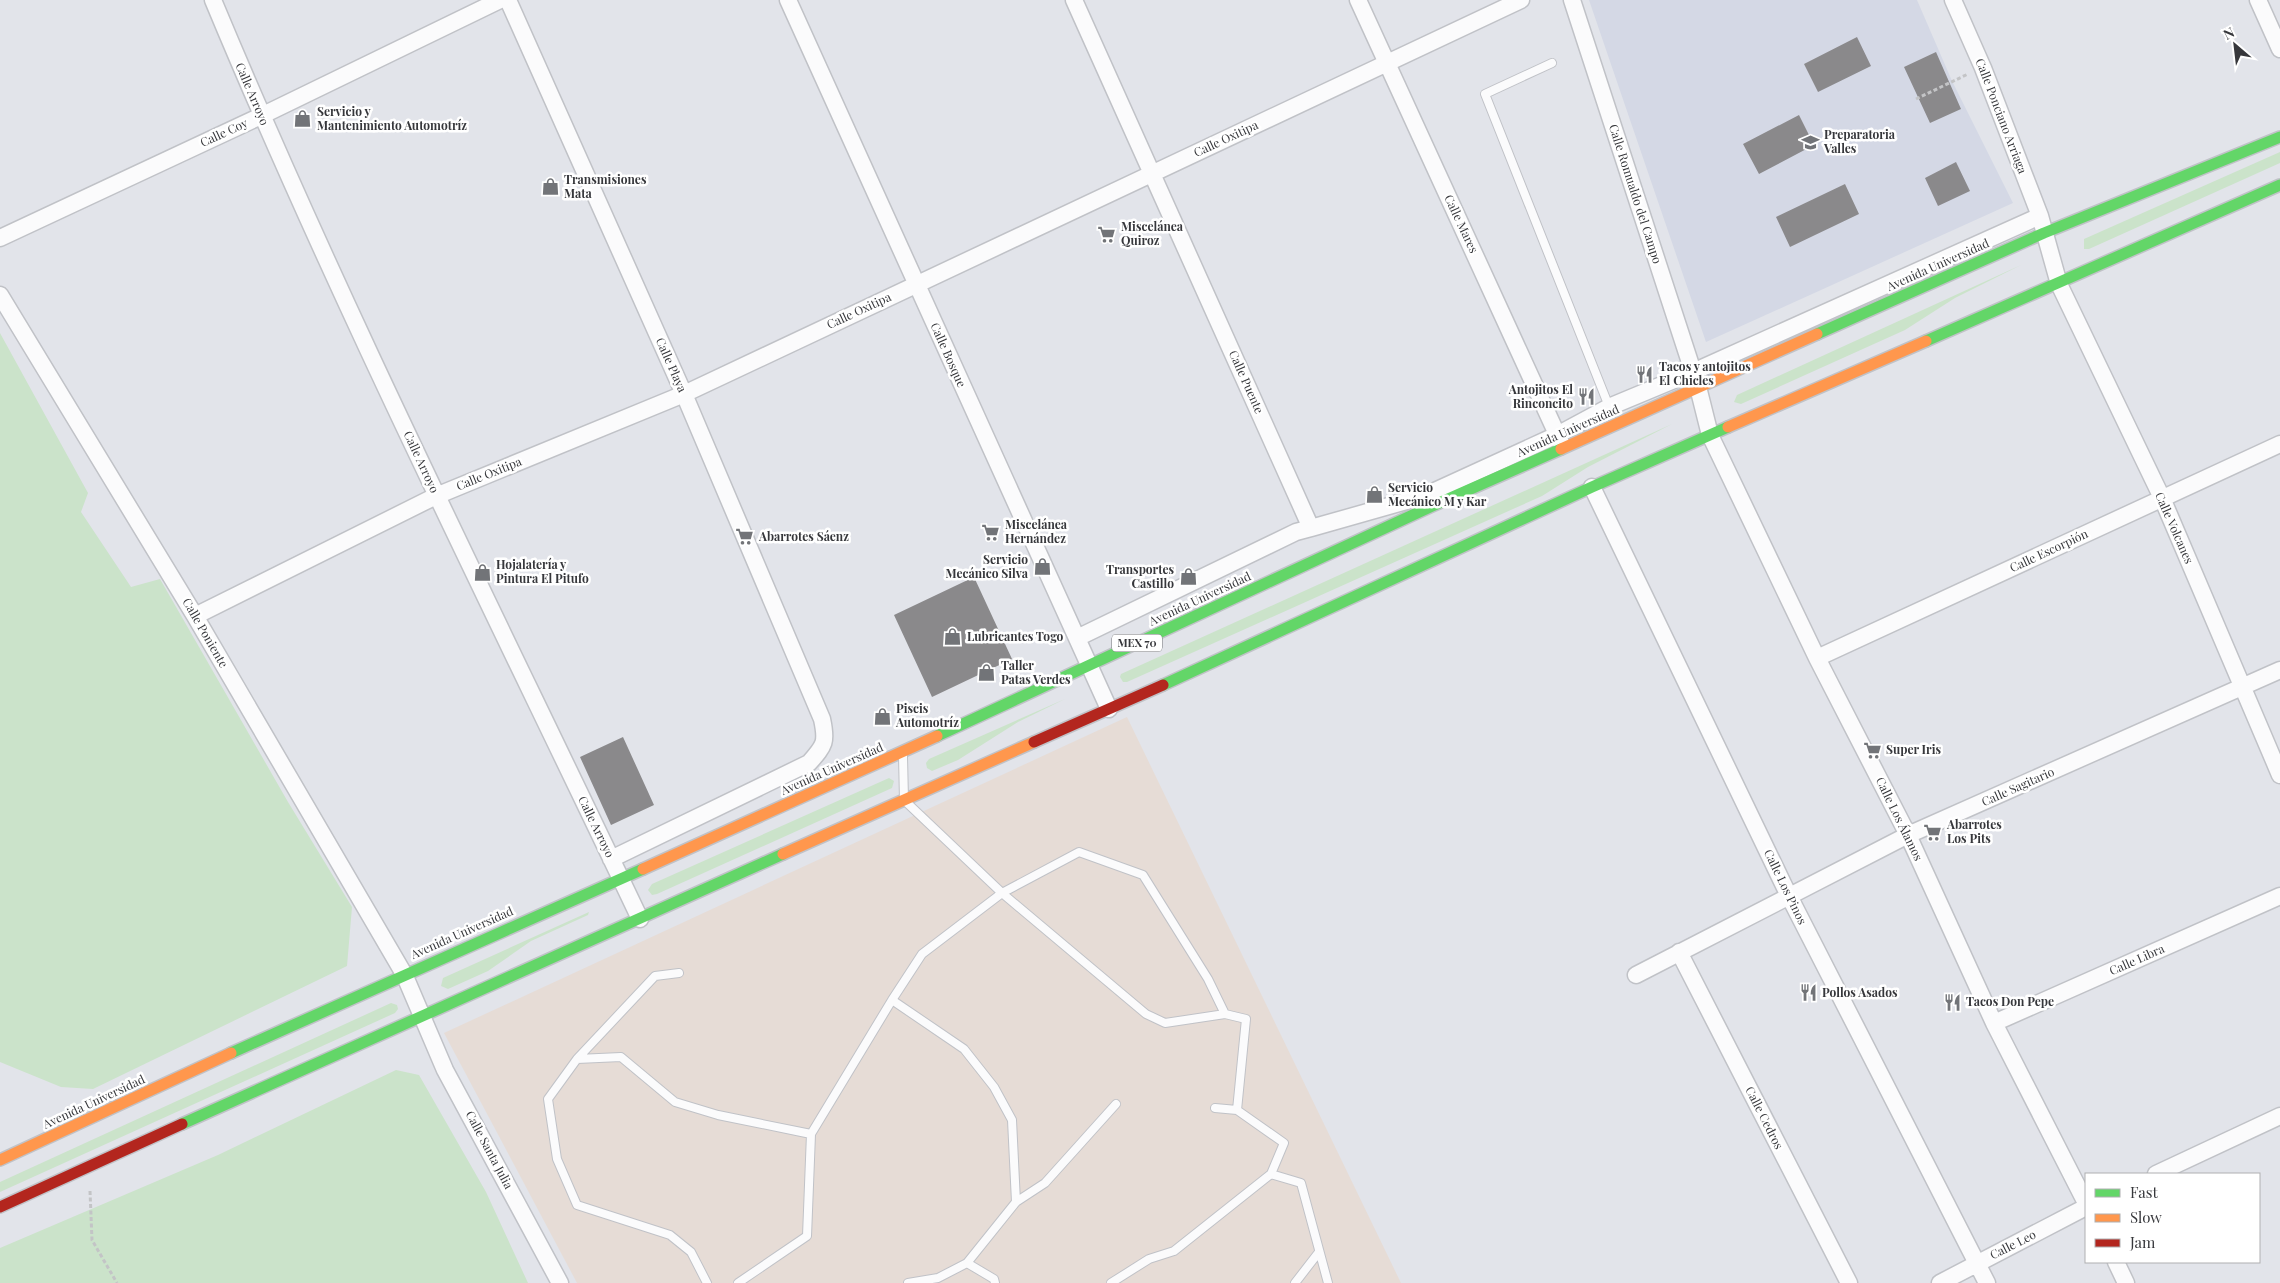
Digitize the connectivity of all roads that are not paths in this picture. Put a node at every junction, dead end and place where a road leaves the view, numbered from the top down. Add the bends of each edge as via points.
1 (213, 0) edge
2 (500, 0) edge
3 (508, 0) edge
4 (788, 0) edge
5 (1074, 0) edge
6 (1358, 0) edge
7 (1521, 0) edge
8 (1572, 0) edge
9 (1953, 0) edge
10 (2258, 0) edge
11 (2280, 49) edge
12 (1387, 63) junction
13 (1552, 63) dead end
14 (261, 116) junction
15 (2280, 137) edge
16 (1153, 174) junction
17 (2280, 185) edge
18 (2040, 216) junction
19 (2044, 233) junction
20 (0, 238) edge
21 (2059, 284) junction
22 (916, 285) junction
23 (0, 295) edge
24 (1696, 380) junction
25 (684, 394) junction
26 (1609, 407) junction
27 (1615, 425) junction
28 (1710, 435) junction
29 (1560, 441) junction
30 (2280, 444) edge
31 (1592, 487) junction
32 (436, 496) junction
33 (2162, 498) junction
34 (1311, 528) junction
35 (195, 616) junction
36 (1076, 638) junction
37 (1817, 658) junction
38 (1089, 665) junction
39 (2280, 670) edge
40 (2242, 687) junction
41 (1109, 709) junction
42 (903, 752) junction
43 (2280, 776) edge
44 (904, 800) junction
45 (1908, 835) junction
46 (611, 858) junction
47 (620, 877) junction
48 (1002, 893) junction
49 (1789, 896) junction
50 (2280, 896) edge
51 (640, 920) junction
52 (1680, 952) junction
53 (679, 973) dead end
54 (404, 974) junction
55 (1636, 975) dead end
56 (892, 1000) junction
57 (1225, 1014) junction
58 (421, 1015) junction
59 (1994, 1023) junction
60 (577, 1059) junction
61 (1116, 1104) dead end
62 (1214, 1108) dead end
63 (1237, 1110) junction
64 (2280, 1116) edge
65 (811, 1134) junction
66 (0, 1160) edge
67 (2158, 1173) edge
68 (1271, 1174) junction
69 (2085, 1201) edge
70 (1016, 1202) junction
71 (0, 1207) edge
72 (2085, 1208) edge
73 (1320, 1252) junction
74 (967, 1263) junction
75 (1978, 1263) junction
76 (2116, 1263) edge
77 (560, 1283) edge
78 (707, 1283) edge
79 (738, 1283) edge
80 (908, 1283) edge
81 (995, 1283) edge
82 (1111, 1283) edge
83 (1296, 1283) edge
84 (1328, 1283) edge
85 (1849, 1283) edge
86 (1940, 1283) edge
87 (1987, 1283) edge
88 (2126, 1283) edge

1 - 14 street, Calle Arroyo
2 - 14 street, Calle Coy
3 - 25 street, Calle Playa
4 - 22 street, Calle Bosque
5 - 16 street, Calle Puente
6 - 12 street, Calle Mares
7 - 12 street, Calle Oxitipa
8 - 24 street, Calle Romualdo del Campo
9 - 18 street, Calle Ponciano Arriaga
10 - 11 street
12 - 16 street, Calle Oxitipa
12 - 29 street, Calle Mares
13 - 26 lane via 1485,94
14 - 20 street, Calle Coy
14 - 32 street, Calle Arroyo
15 - 19 main road, Avenida Universidad / MEX 70
16 - 22 street, Calle Oxitipa
16 - 34 street, Calle Puente
17 - 21 main road
18 - 19 street, Calle Ponciano Arriaga
18 - 24 street
19 - 21 street, Calle Volcanes
19 - 24 main road, Avenida Universidad / MEX 70
21 - 28 main road
21 - 33 street, Calle Volcanes
22 - 25 street, Calle Oxitipa
22 - 36 street, Calle Bosque
23 - 35 street, Calle Poniente
24 - 26 street
24 - 27 main road, Avenida Universidad / MEX 70
24 - 28 street, Calle Romualdo del Campo
25 - 32 street, Calle Oxitipa
25 - 46 street, Calle Playa via 822,718 824,745 809,763
26 - 27 lane
26 - 29 street
27 - 29 main road, Avenida Universidad / MEX 70
28 - 31 main road
28 - 37 street, Calle Los Álamos
29 - 34 street via 1424,496
29 - 38 main road, Avenida Universidad / MEX 70 via 1430,507
30 - 33 street, Calle Escorpión
31 - 41 main road
31 - 49 street, Calle Los Pinos
32 - 35 street, Calle Oxitipa
32 - 46 street, Calle Arroyo
33 - 37 street, Calle Escorpión
33 - 40 street, Calle Volcanes
34 - 36 street via 1296,532
35 - 54 street, Calle Poniente
36 - 38 street, Calle Bosque
37 - 45 street, Calle Los Álamos
38 - 41 street, Calle Bosque
38 - 42 main road, Avenida Universidad / MEX 70
39 - 40 street, Calle Sagitario
40 - 43 street, Calle Volcanes
40 - 45 street, Calle Sagitario
41 - 44 main road
42 - 44 lane
42 - 47 main road, Avenida Universidad / MEX 70
44 - 48 lane
44 - 51 main road
45 - 49 street, Calle Sagitario
45 - 59 street, Calle Los Álamos
46 - 47 street, Calle Arroyo
47 - 51 street, Calle Arroyo
47 - 54 main road, Avenida Universidad / MEX 70
48 - 56 lane via 922,954
48 - 57 lane via 1146,1014 1165,1022
48 - 57 lane via 1079,852 1143,875 1208,979
49 - 52 street, Calle Sagitario
49 - 75 street, Calle Los Pinos
50 - 59 street, Calle Libra
51 - 58 main road
52 - 55 street, Calle Sagitario
52 - 85 street, Calle Cedros
53 - 60 lane via 655,976
54 - 58 street, Calle Poniente
54 - 66 main road, Avenida Universidad / MEX 70
56 - 65 lane
56 - 70 lane via 964,1049 994,1087 1012,1120
57 - 63 lane via 1246,1020
58 - 71 main road
58 - 77 street, Calle Santa Julia via 445,1070
59 - 69 street, Calle Los Álamos
60 - 65 lane via 621,1057 675,1102 718,1115
60 - 78 lane via 548,1099 557,1159 577,1205 670,1234 691,1252
61 - 70 lane via 1045,1183
62 - 63 lane
63 - 68 lane via 1284,1143
64 - 67 street
65 - 79 lane via 806,1236
68 - 73 lane via 1301,1183
68 - 82 lane via 1174,1251 1148,1259
70 - 74 lane
72 - 75 street, Calle Leo
73 - 83 lane
73 - 84 lane
74 - 80 lane via 938,1278
74 - 81 lane via 994,1279
75 - 86 street, Calle Leo
75 - 87 street, Calle Los Pinos
76 - 88 street

